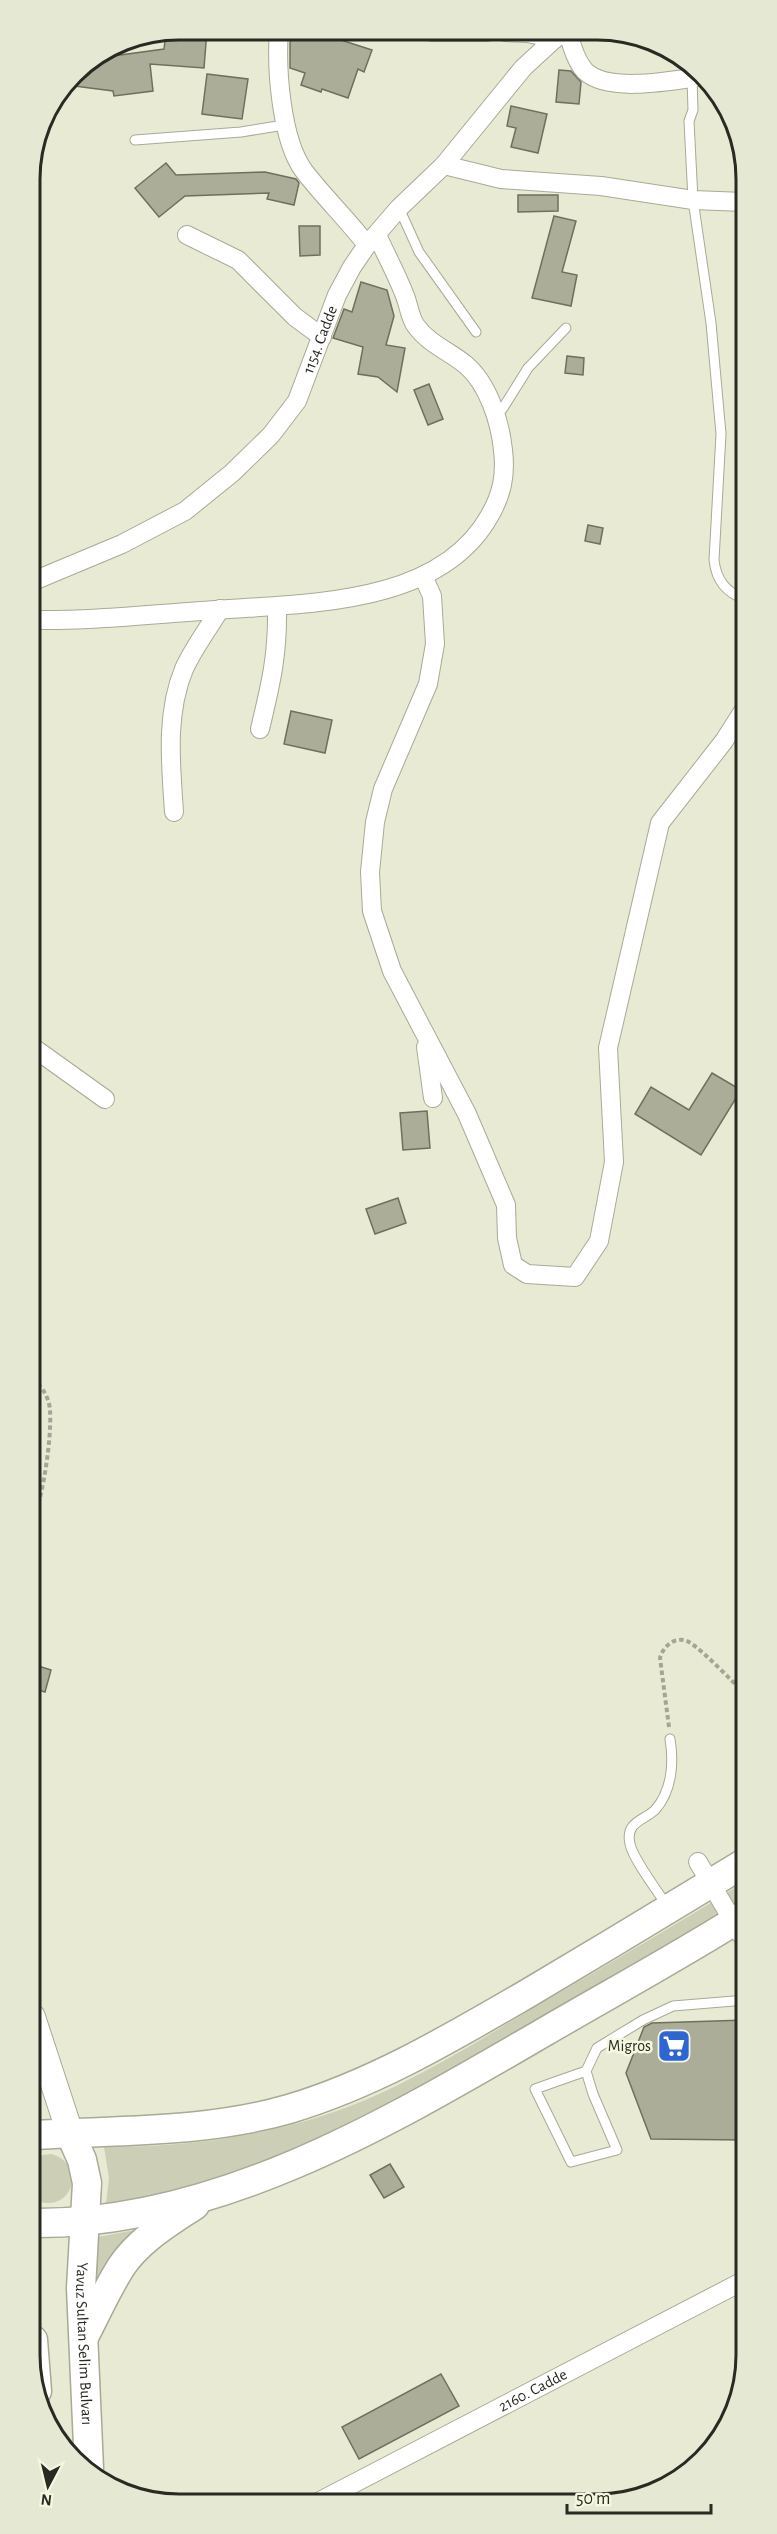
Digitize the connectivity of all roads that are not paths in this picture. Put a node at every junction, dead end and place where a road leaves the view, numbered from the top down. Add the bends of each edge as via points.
1 (279, 40) edge
2 (555, 40) edge
3 (565, 40) edge
4 (692, 78) edge
5 (697, 82) edge
6 (284, 125) junction
7 (135, 140) dead end
8 (444, 165) junction
9 (693, 200) junction
10 (736, 203) edge
11 (399, 208) junction
12 (187, 235) dead end
13 (372, 240) junction
14 (566, 328) dead end
15 (476, 332) dead end
16 (322, 337) junction
17 (495, 417) junction
18 (423, 576) junction
19 (41, 577) edge
20 (736, 594) edge
21 (278, 607) junction
22 (220, 609) junction
23 (41, 620) edge
24 (736, 722) edge
25 (260, 729) dead end
26 (174, 812) dead end
27 (420, 1024) junction
28 (41, 1053) edge
29 (433, 1098) dead end
30 (105, 1099) dead end
31 (670, 1739) road end
32 (736, 1865) edge
33 (704, 1873) junction
34 (669, 1909) junction
35 (736, 1918) edge
36 (736, 1926) edge
37 (736, 2001) edge
38 (40, 2042) edge
39 (586, 2071) junction
40 (70, 2133) junction
41 (40, 2135) edge
42 (206, 2197) junction
43 (84, 2221) junction
44 (40, 2223) edge
45 (736, 2285) edge
46 (83, 2338) junction
47 (89, 2460) edge
48 (333, 2494) edge

1 - 6 street
2 - 8 street, 1154. Cadde via 523,68
3 - 4 street via 586,71 598,79 625,84
5 - 9 lane via 689,121
6 - 7 lane
6 - 13 street via 303,170
8 - 9 street via 501,179 601,186
8 - 11 street, 1154. Cadde
9 - 10 street
9 - 20 lane via 711,323 721,434 715,568 726,589
11 - 13 street, 1154. Cadde
11 - 15 lane via 419,252
12 - 16 street via 238,260 295,317
13 - 16 street, 1154. Cadde via 337,296
13 - 17 street via 405,296 414,324 427,339 466,365 484,387
14 - 17 lane via 528,368
16 - 19 street, 1154. Cadde via 297,401 271,435 232,473 185,511 122,544
17 - 18 street via 503,450 504,485 495,506 481,531 461,552
18 - 21 street via 373,592
18 - 27 street via 432,596 434,615 435,644 428,684 383,789 370,872 372,911 392,971
21 - 22 street
21 - 25 street via 274,672
22 - 23 street
22 - 26 street via 184,668 173,701 170,748
24 - 27 street via 660,823 608,1048 614,1162 599,1241 575,1277 526,1274 513,1265 506,1205 467,1114
27 - 29 street
28 - 30 street
31 - 34 lane via 673,1762 668,1787 654,1810 634,1823 629,1835 632,1849
32 - 33 main road
33 - 34 main road
33 - 35 street
34 - 40 main road via 434,2048 337,2093 232,2122
36 - 42 main road via 448,2089 295,2163
37 - 39 lane via 673,2006 643,2020 597,2048
38 - 40 main road
39 - 39 lane via 617,2150 571,2162 535,2090
40 - 41 main road
40 - 43 main road, Yavuz Sultan Selim Bulvarı via 86,2173
42 - 43 main road
42 - 46 main road via 133,2252
43 - 44 main road
43 - 46 main road, Yavuz Sultan Selim Bulvarı
45 - 48 street, 2160. Cadde
46 - 47 main road, Yavuz Sultan Selim Bulvarı

